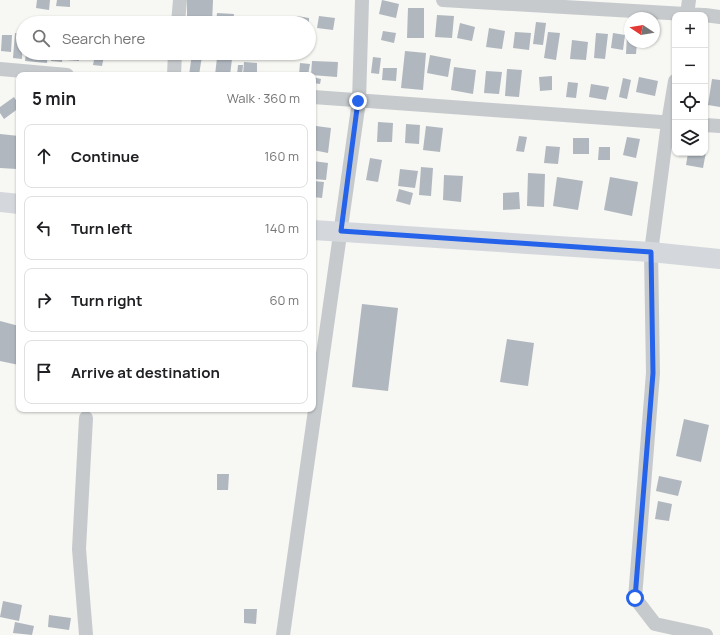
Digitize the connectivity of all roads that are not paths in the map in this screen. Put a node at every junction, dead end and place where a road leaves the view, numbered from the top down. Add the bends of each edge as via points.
1 (180, 0) edge
2 (362, 0) edge
3 (443, 0) edge
4 (688, 10) edge
5 (179, 16) edge
6 (708, 16) edge
7 (720, 17) edge
8 (175, 60) edge
9 (0, 69) edge
10 (34, 72) edge
11 (174, 72) edge
12 (675, 84) edge
13 (316, 97) edge
14 (358, 101) junction
15 (671, 123) edge
16 (708, 125) edge
17 (720, 126) edge
18 (0, 202) edge
19 (16, 204) edge
20 (316, 230) edge
21 (341, 231) junction
22 (651, 252) junction
23 (720, 259) edge
24 (316, 405) edge
25 (315, 412) edge
26 (86, 418) dead end
27 (86, 635) edge
28 (283, 635) edge
29 (706, 635) edge

1 - 5 street
2 - 14 street
3 - 4 street
6 - 7 street
8 - 11 street
9 - 10 street
12 - 15 street
13 - 14 street
14 - 15 street
14 - 21 street
15 - 22 street
16 - 17 street
18 - 19 street
20 - 21 street
21 - 22 street
21 - 24 street
22 - 23 street
22 - 29 street via 653,373 635,598 656,624
25 - 28 street
26 - 27 street via 79,549

